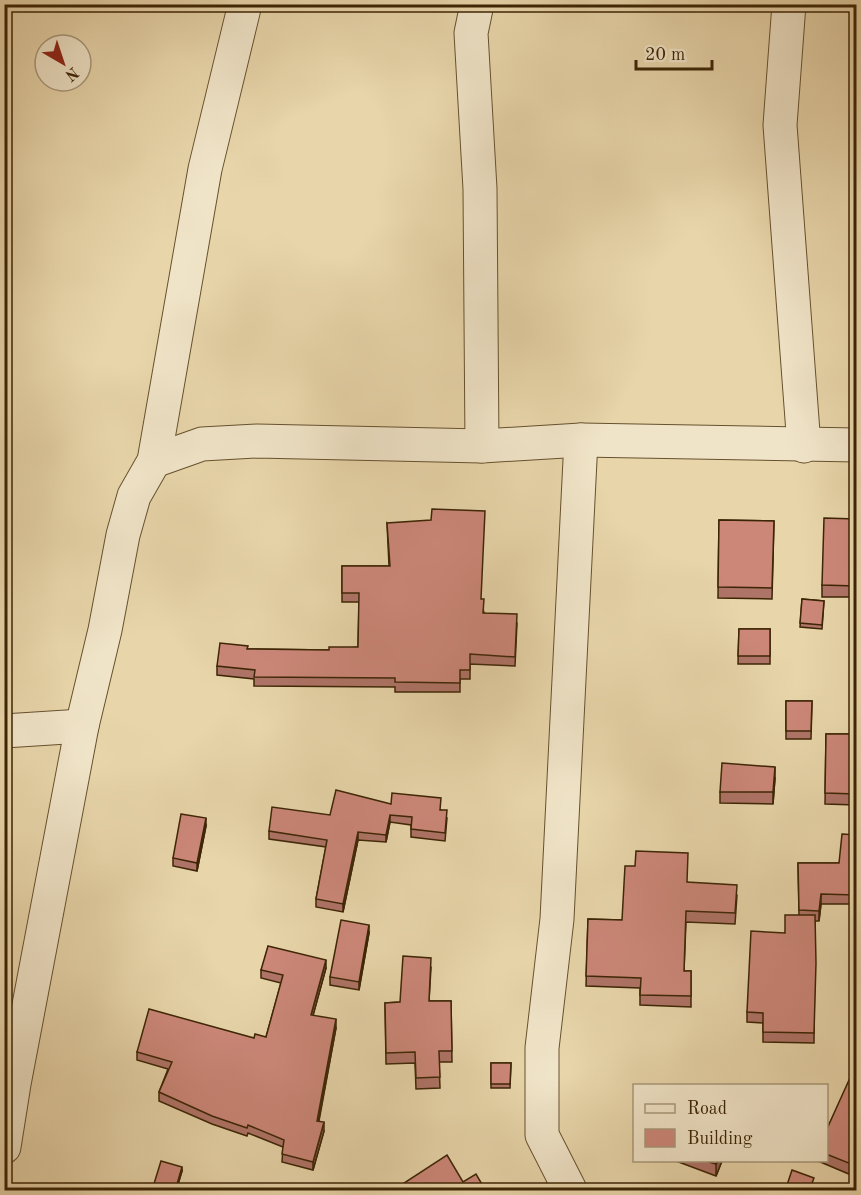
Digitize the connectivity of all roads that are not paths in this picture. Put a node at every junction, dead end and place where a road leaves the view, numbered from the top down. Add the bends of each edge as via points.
1 (244, 4) edge
2 (477, 4) edge
3 (789, 4) edge
4 (581, 440) junction
5 (856, 445) edge
6 (482, 446) junction
7 (804, 446) junction
8 (154, 461) junction
9 (82, 726) junction
10 (4, 731) edge
11 (4, 1147) edge
12 (570, 1191) edge

1 - 8 street via 205,169
2 - 6 street via 471,33 480,189
3 - 7 street via 780,125
4 - 6 street
4 - 7 street
4 - 12 street via 557,919 542,1048 542,1135
5 - 7 street
6 - 8 street via 257,441 202,444
8 - 9 street via 134,496 123,535
9 - 10 street
9 - 11 street

